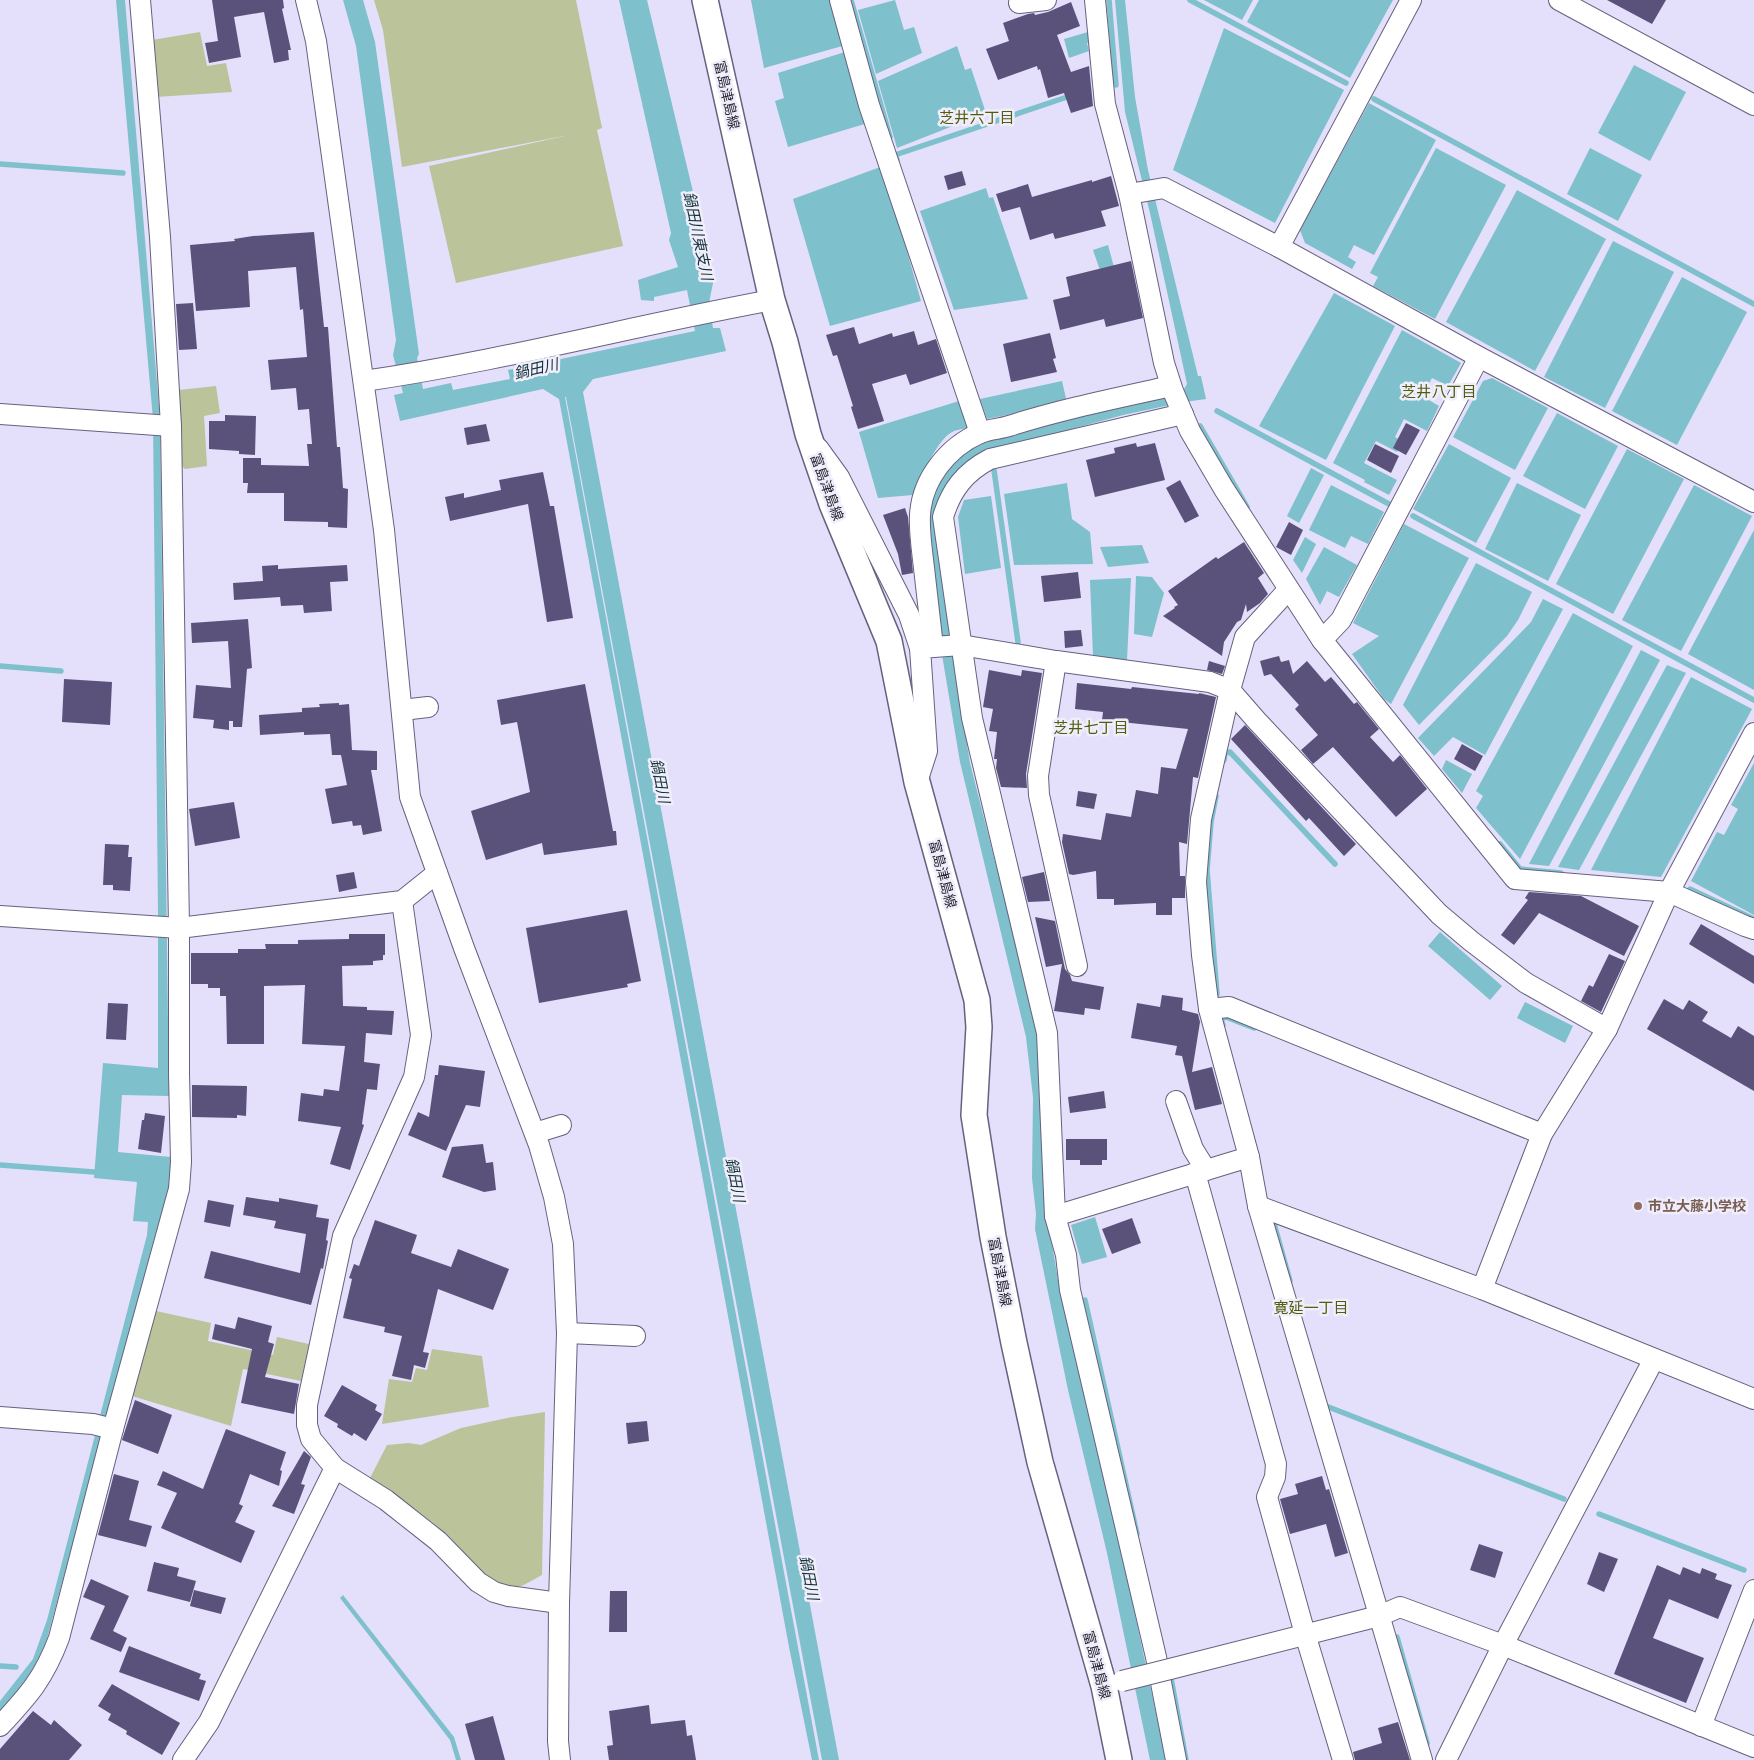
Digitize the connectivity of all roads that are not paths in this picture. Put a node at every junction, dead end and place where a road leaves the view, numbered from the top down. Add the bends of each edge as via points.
1 (140, 0) edge
2 (306, 0) edge
3 (705, 0) edge
4 (840, 0) edge
5 (1046, 0) edge
6 (1095, 0) edge
7 (1411, 0) edge
8 (1559, 0) edge
9 (1019, 3) dead end
10 (1754, 104) edge
11 (1129, 194) junction
12 (1279, 247) junction
13 (772, 300) junction
14 (1479, 356) junction
15 (364, 381) junction
16 (1172, 388) junction
17 (0, 414) edge
18 (1183, 414) junction
19 (161, 426) junction
20 (980, 433) junction
21 (808, 434) junction
22 (1754, 502) edge
23 (1288, 590) junction
24 (1322, 640) junction
25 (961, 645) junction
26 (930, 647) junction
27 (1056, 661) junction
28 (1230, 690) junction
29 (428, 707) dead end
30 (402, 710) junction
31 (1754, 733) edge
32 (917, 782) junction
33 (437, 873) junction
34 (1669, 892) junction
35 (402, 901) junction
36 (0, 916) edge
37 (168, 928) junction
38 (1754, 929) edge
39 (1077, 966) dead end
40 (1209, 1009) junction
41 (1607, 1029) junction
42 (1176, 1101) dead end
43 (561, 1125) dead end
44 (535, 1133) junction
45 (1542, 1134) junction
46 (1249, 1157) junction
47 (1200, 1171) junction
48 (1258, 1206) junction
49 (1055, 1216) junction
50 (1482, 1289) junction
51 (567, 1333) junction
52 (634, 1336) dead end
53 (1654, 1359) junction
54 (1754, 1398) edge
55 (0, 1417) edge
56 (104, 1427) junction
57 (335, 1468) junction
58 (1754, 1590) edge
59 (559, 1602) junction
60 (1379, 1616) junction
61 (1305, 1634) junction
62 (1503, 1645) junction
63 (1113, 1683) junction
64 (0, 1726) edge
65 (1701, 1726) junction
66 (1754, 1747) edge
67 (183, 1760) edge
68 (560, 1760) edge
69 (1119, 1760) edge
70 (1176, 1760) edge
71 (1343, 1760) edge
72 (1422, 1760) edge
73 (1446, 1760) edge

1 - 19 street via 160,237
2 - 15 street via 319,60
3 - 13 main road, 富島津島線
4 - 20 street via 869,105
5 - 9 street
6 - 11 street via 1105,104
7 - 12 street
8 - 10 street
11 - 12 street via 1164,188
11 - 16 street
12 - 14 street
13 - 15 street via 422,373
13 - 21 main road, 富島津島線
14 - 22 street
14 - 24 street via 1341,620
15 - 30 street via 384,530
16 - 18 street
16 - 20 street via 1037,416
17 - 19 street
18 - 23 street via 1224,489
18 - 25 street via 990,459 960,481 943,517
19 - 37 street
20 - 26 street via 948,454 930,477 923,496 920,537
21 - 26 street via 840,477 909,615
21 - 32 main road, 富島津島線 via 832,504 889,641
23 - 24 street
23 - 28 street via 1245,637
24 - 34 street via 1515,879
25 - 26 street
25 - 27 street
25 - 49 street via 972,718 1047,1033
26 - 32 street via 927,751
27 - 28 street via 1210,682
27 - 39 street via 1038,776 1039,795
28 - 40 street via 1201,819 1196,882
28 - 41 street via 1439,914 1526,983
29 - 30 street
30 - 33 street via 410,797
31 - 34 street
32 - 63 main road, 富島津島線 via 977,1000 980,1026 974,1116 1014,1343 1040,1462
33 - 35 street
33 - 44 street
34 - 38 street
34 - 41 street
35 - 37 street
35 - 57 street via 421,1035 414,1077 342,1236 307,1405 311,1439
36 - 37 street
37 - 56 street via 179,1074 182,1162 179,1190
40 - 45 street via 1228,1007
40 - 46 street
41 - 45 street
42 - 47 street
43 - 44 street
44 - 51 street via 554,1197 563,1244
45 - 50 street
46 - 47 street
46 - 48 street
47 - 49 street
47 - 61 street via 1276,1464 1267,1497
48 - 50 street
48 - 60 street
49 - 70 street via 1156,1658
50 - 53 street
51 - 52 street
51 - 59 street
53 - 54 street
53 - 62 street
55 - 56 street
56 - 64 street via 60,1638 39,1682
57 - 59 street via 386,1500 438,1541 478,1582 494,1592
57 - 67 street via 210,1722
58 - 65 street
59 - 68 street
60 - 61 street
60 - 62 street via 1400,1607
60 - 72 street
61 - 63 street, bridge
61 - 71 street
62 - 65 street
62 - 73 street
63 - 69 main road, 富島津島線
65 - 66 street

